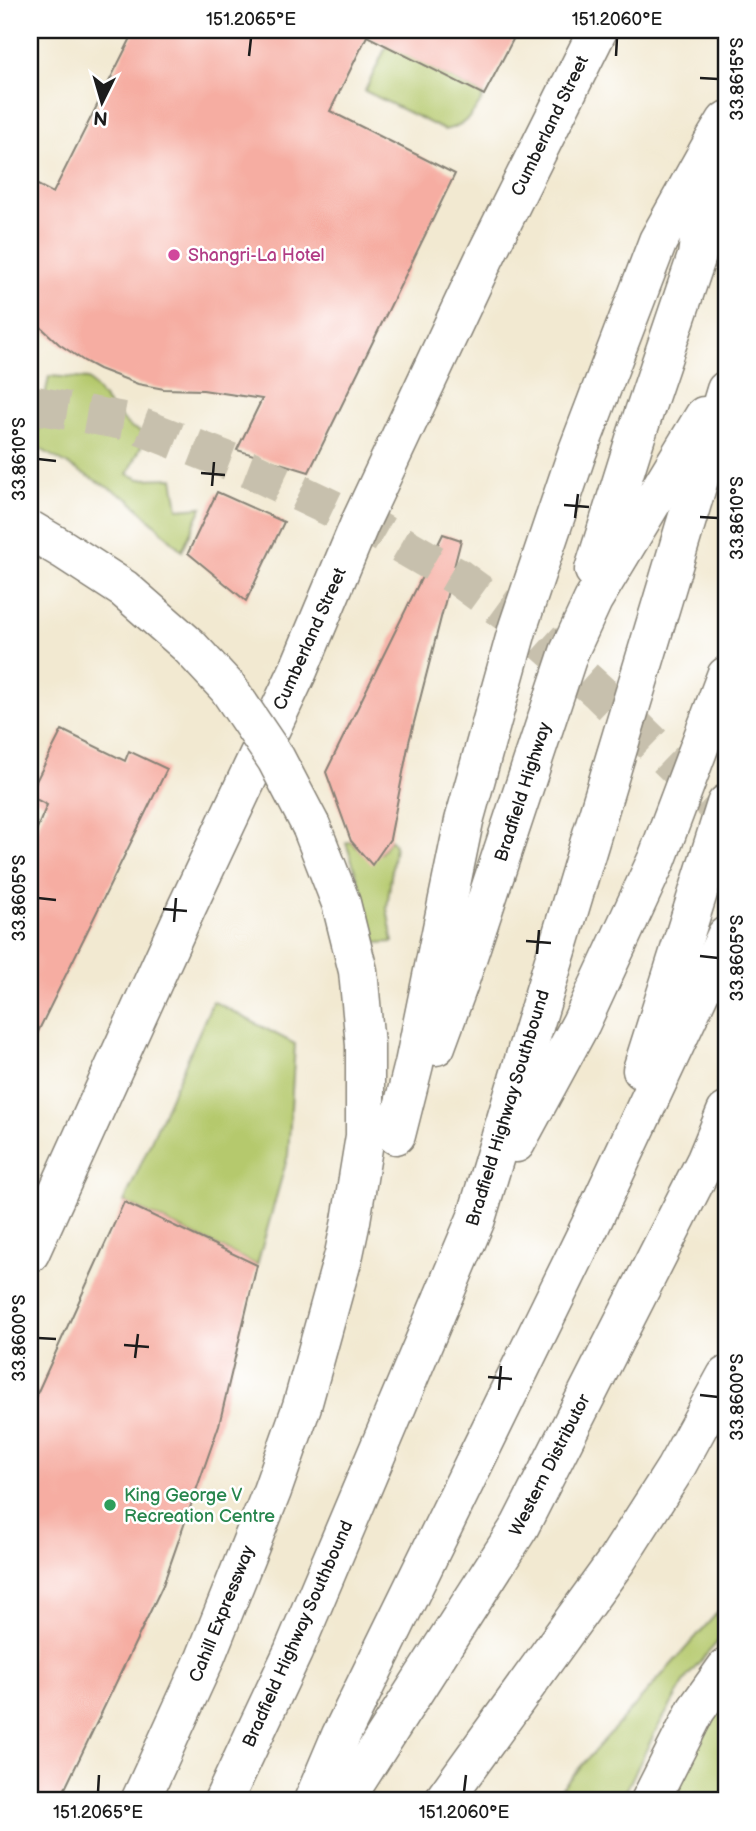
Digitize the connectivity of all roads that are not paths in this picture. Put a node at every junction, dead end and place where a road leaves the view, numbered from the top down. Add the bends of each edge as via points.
1 (598, 30) edge
2 (719, 132) edge
3 (726, 379) edge
4 (726, 390) edge
5 (30, 530) edge
6 (569, 652) junction
7 (726, 676) edge
8 (726, 804) edge
9 (726, 936) edge
10 (726, 1112) edge
11 (396, 1135) junction
12 (476, 1219) junction
13 (351, 1221) junction
14 (592, 1222) junction
15 (30, 1253) edge
16 (726, 1376) edge
17 (726, 1668) edge
18 (140, 1801) edge
19 (223, 1801) edge
20 (313, 1801) edge
21 (344, 1801) edge
22 (443, 1801) edge
23 (650, 1801) edge

1 - 15 main road, Cumberland Street via 360,523 298,671
2 - 6 main road via 697,256
2 - 11 main road via 658,241 577,453 518,627 464,821
3 - 6 main road, Bradfield Highway via 593,600
4 - 12 main road, Bradfield Highway Southbound
5 - 13 main road, bridge via 124,589 188,645 228,688 276,759 311,826 341,903 358,971 365,1045 365,1136
6 - 11 main road, Bradfield Highway via 454,998 427,1071
7 - 12 main road via 657,859 581,1023
8 - 14 main road
9 - 14 main road
10 - 21 main road, Western Distributor via 520,1526
11 - 13 main road, Bradfield Highway
12 - 19 main road, Bradfield Highway Southbound via 293,1653
13 - 18 main road, Cahill Expressway via 302,1406 272,1491 204,1661
14 - 20 main road
16 - 22 main road via 675,1469 617,1560
17 - 23 main road via 696,1710

